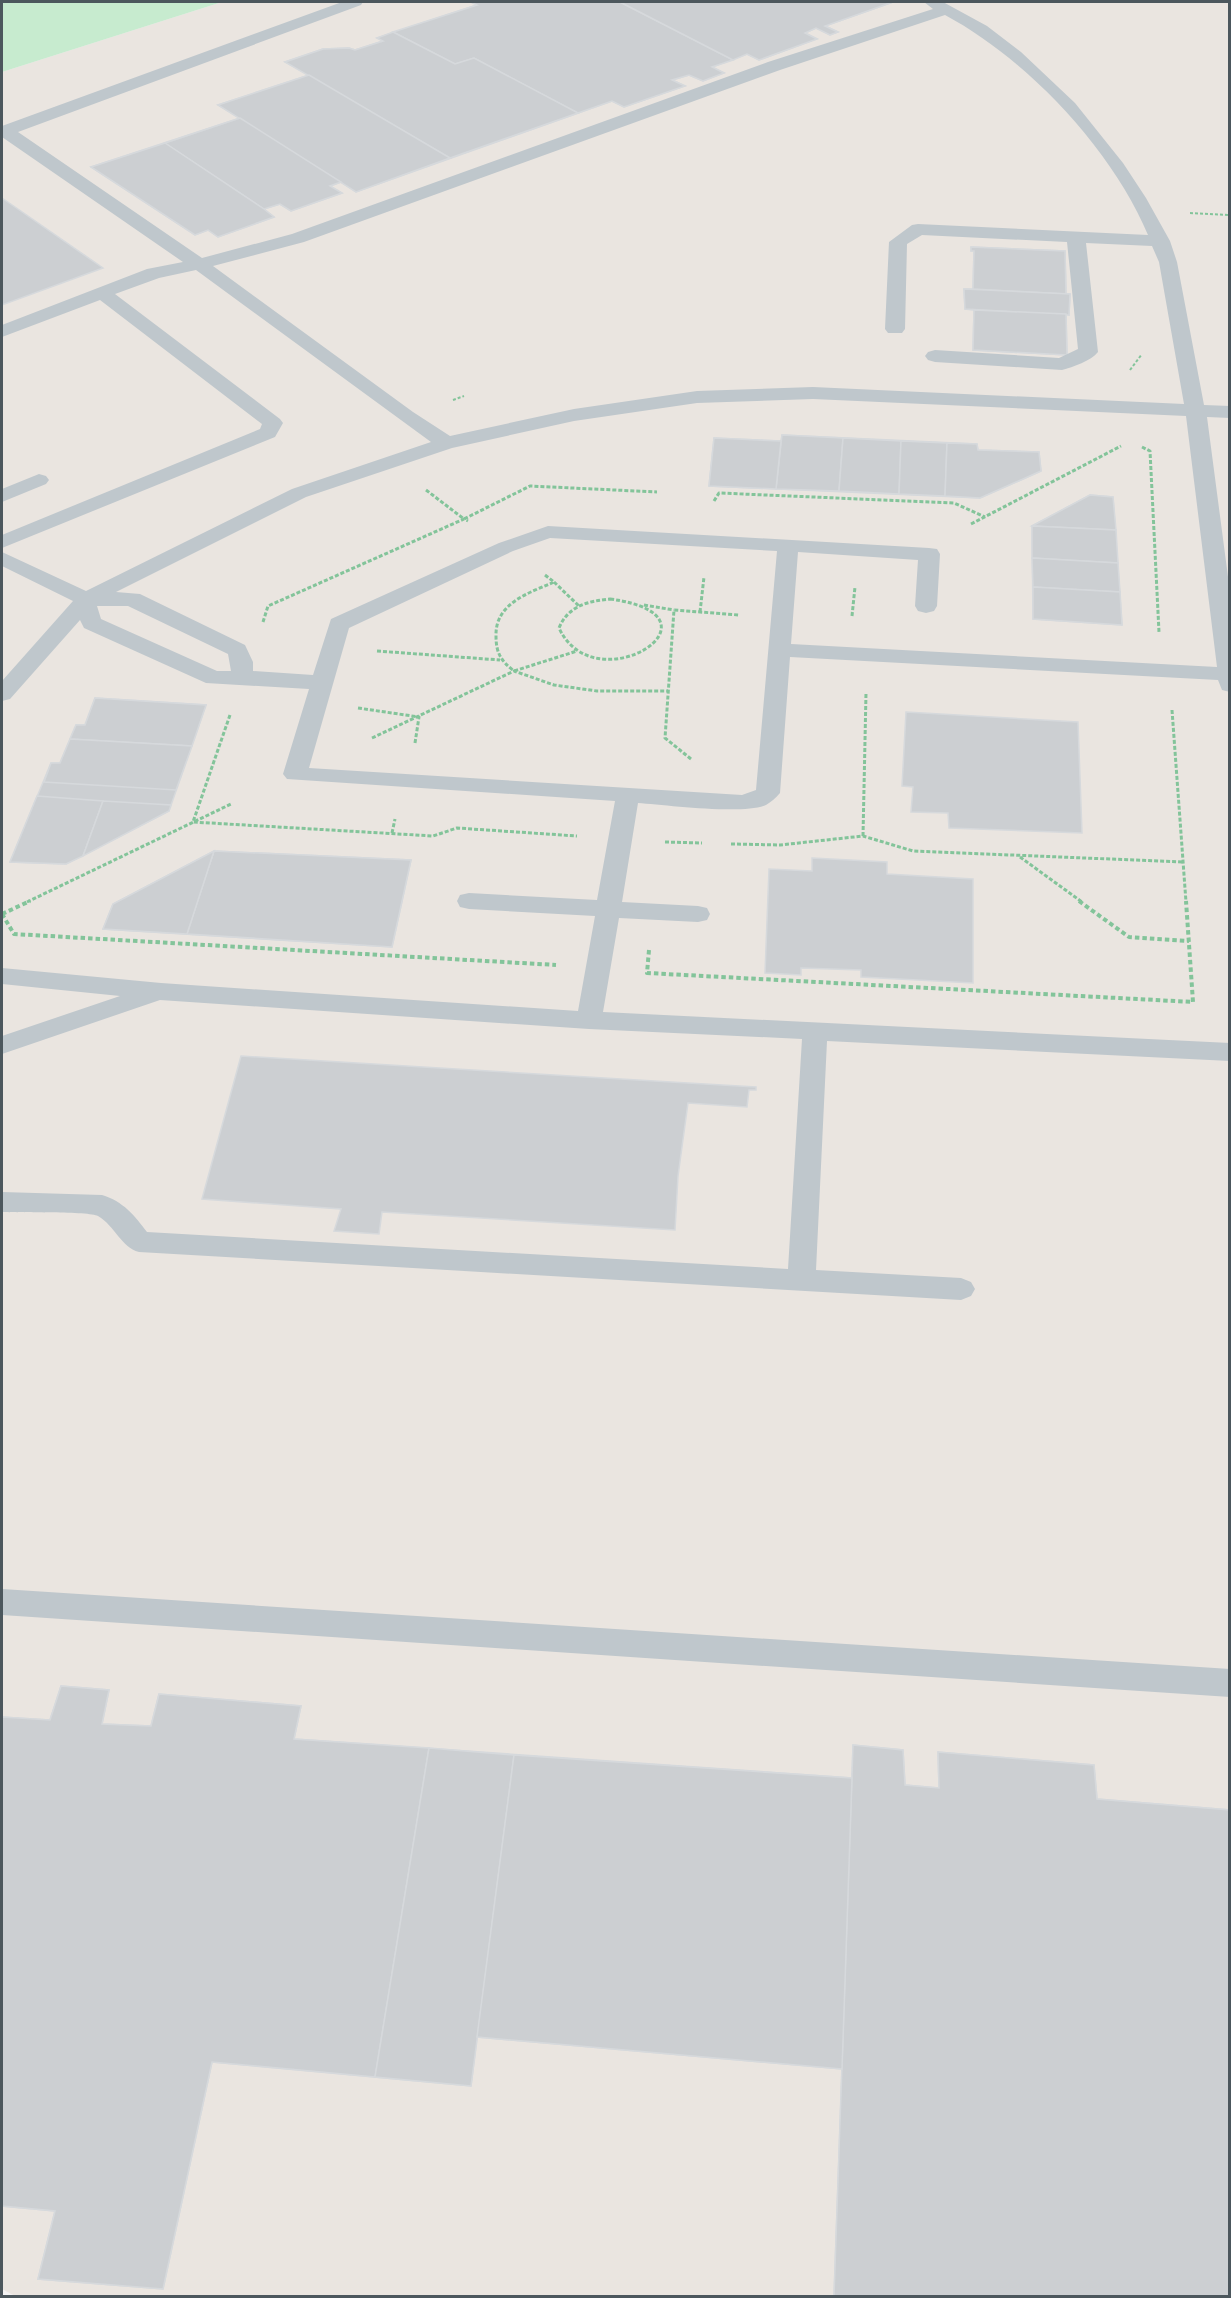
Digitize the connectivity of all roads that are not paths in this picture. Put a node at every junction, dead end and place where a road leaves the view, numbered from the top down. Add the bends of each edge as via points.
1 (356, 2) edge
2 (939, 6) edge
3 (3, 131) edge
4 (1076, 237) junction
5 (1161, 241) junction
6 (199, 264) junction
7 (102, 292) junction
8 (895, 329) dead end
9 (2, 331) edge
10 (935, 356) dead end
11 (1195, 411) junction
12 (1230, 412) edge
13 (447, 443) junction
14 (39, 480) dead end
15 (2, 496) edge
16 (2, 542) edge
17 (788, 545) junction
18 (2, 558) edge
19 (86, 599) junction
20 (926, 606) dead end
21 (781, 650) junction
22 (243, 677) junction
23 (1229, 677) edge
24 (323, 683) junction
25 (2, 694) edge
26 (628, 795) junction
27 (469, 901) dead end
28 (607, 909) junction
29 (698, 914) dead end
30 (2, 976) edge
31 (161, 992) junction
32 (589, 1020) junction
33 (815, 1032) junction
34 (2, 1045) edge
35 (1230, 1052) edge
36 (2, 1202) edge
37 (801, 1280) junction
38 (961, 1289) dead end
39 (2, 1602) edge
40 (1230, 1683) edge

1 - 3 lane
2 - 5 lane via 987,33 1043,78 1079,117 1126,182
2 - 6 lane via 298,238
3 - 6 lane
4 - 5 lane
4 - 8 lane via 918,229 898,242
4 - 10 lane via 1088,352 1062,364
5 - 11 lane
6 - 7 lane via 154,273
6 - 13 lane
7 - 9 lane
7 - 16 lane via 273,423 268,433
11 - 12 lane
11 - 13 lane via 813,393 697,397 574,416
11 - 23 lane
13 - 19 lane via 299,493
14 - 15 lane
17 - 20 lane via 929,554
17 - 21 lane
17 - 24 lane via 548,532 506,547 339,624
18 - 19 lane
19 - 22 lane via 92,623 214,678
19 - 22 lane via 132,599 237,651
19 - 25 lane
21 - 23 lane
21 - 26 lane via 768,793 757,800 742,802
22 - 24 lane
24 - 26 lane via 295,774
26 - 28 lane
27 - 28 lane
28 - 29 lane
28 - 32 lane
30 - 31 lane
31 - 32 lane
31 - 34 lane
32 - 33 lane
33 - 35 lane
33 - 37 lane
36 - 37 lane via 102,1205 123,1220 139,1242
37 - 38 lane
39 - 40 lane

